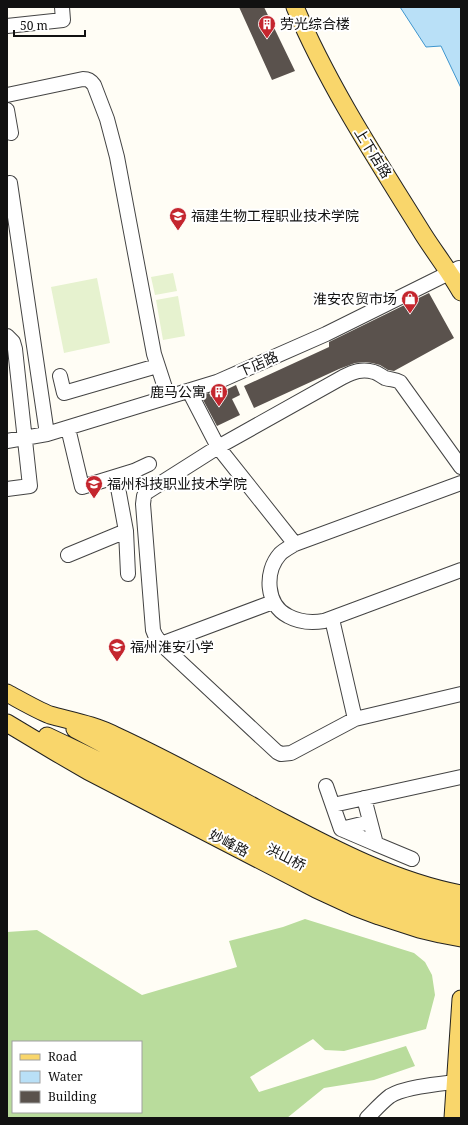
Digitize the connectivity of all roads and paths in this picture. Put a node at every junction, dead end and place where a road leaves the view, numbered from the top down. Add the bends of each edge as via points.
1 (62, 7) edge
2 (295, 7) edge
3 (307, 7) edge
4 (7, 26) edge
5 (7, 95) edge
6 (7, 110) edge
7 (11, 134) dead end
8 (10, 183) dead end
9 (456, 271) edge
10 (461, 292) edge
11 (7, 336) edge
12 (157, 366) junction
13 (60, 376) dead end
14 (189, 391) junction
15 (168, 397) junction
16 (68, 428) junction
17 (47, 434) junction
18 (25, 438) junction
19 (7, 441) edge
20 (218, 447) junction
21 (149, 464) dead end
22 (461, 467) edge
23 (116, 477) junction
24 (461, 483) edge
25 (7, 490) edge
26 (126, 531) junction
27 (295, 544) junction
28 (68, 555) dead end
29 (461, 570) edge
30 (128, 574) dead end
31 (274, 602) junction
32 (332, 619) junction
33 (161, 644) junction
34 (7, 693) edge
35 (461, 694) edge
36 (48, 714) junction
37 (7, 718) edge
38 (355, 719) junction
39 (7, 723) edge
40 (100, 752) junction
41 (461, 777) edge
42 (326, 786) dead end
43 (364, 798) junction
44 (333, 805) junction
45 (370, 822) junction
46 (341, 829) junction
47 (376, 844) junction
48 (412, 859) dead end
49 (461, 882) edge
50 (435, 888) junction
51 (461, 894) edge
52 (461, 909) edge
53 (461, 923) edge
54 (461, 938) edge
55 (461, 999) edge
56 (455, 1082) junction
57 (367, 1118) edge
58 (453, 1118) edge

1 - 4 street via 63,20
2 - 9 main road, 上下店路 via 344,105 429,244
3 - 9 main road, 上下店路 via 357,108
5 - 12 street via 83,79 90,80 94,85 117,157
6 - 7 street
8 - 17 street
9 - 10 main road, 上下店路
9 - 14 street, 下店路 via 326,334 230,377
11 - 18 street via 15,349
12 - 13 street via 64,393
12 - 15 street
14 - 15 street, 下店路
14 - 20 street
15 - 16 street, 下店路
16 - 17 street, 下店路
16 - 23 street via 82,487
17 - 18 street, 下店路
18 - 19 street, 下店路
18 - 25 street via 30,486
20 - 22 street via 343,377 356,371 367,370 395,379 404,386
20 - 27 street
20 - 33 street via 144,496 153,630
21 - 23 street
23 - 26 street
24 - 27 street
26 - 28 street
26 - 30 street
27 - 31 street via 285,549 274,562 270,583 270,594
29 - 32 street
31 - 32 street via 287,616 296,620 313,622
31 - 33 street
32 - 38 street
33 - 38 street via 281,754 291,753
34 - 36 main road
35 - 38 street
36 - 40 main road
36 - 50 main road via 116,735 332,847 388,873
37 - 40 main road
39 - 54 main road, 妙峰路 via 88,771 316,889 390,920
40 - 52 main road via 381,886
40 - 53 main road, 洪山桥 via 298,863 342,884 412,912
41 - 43 street
42 - 44 street
43 - 44 street
43 - 45 street
44 - 46 street
45 - 46 street
45 - 47 street
46 - 47 street
47 - 48 street
49 - 50 main road
50 - 51 main road
55 - 56 main road
56 - 57 street via 394,1094
56 - 58 main road

